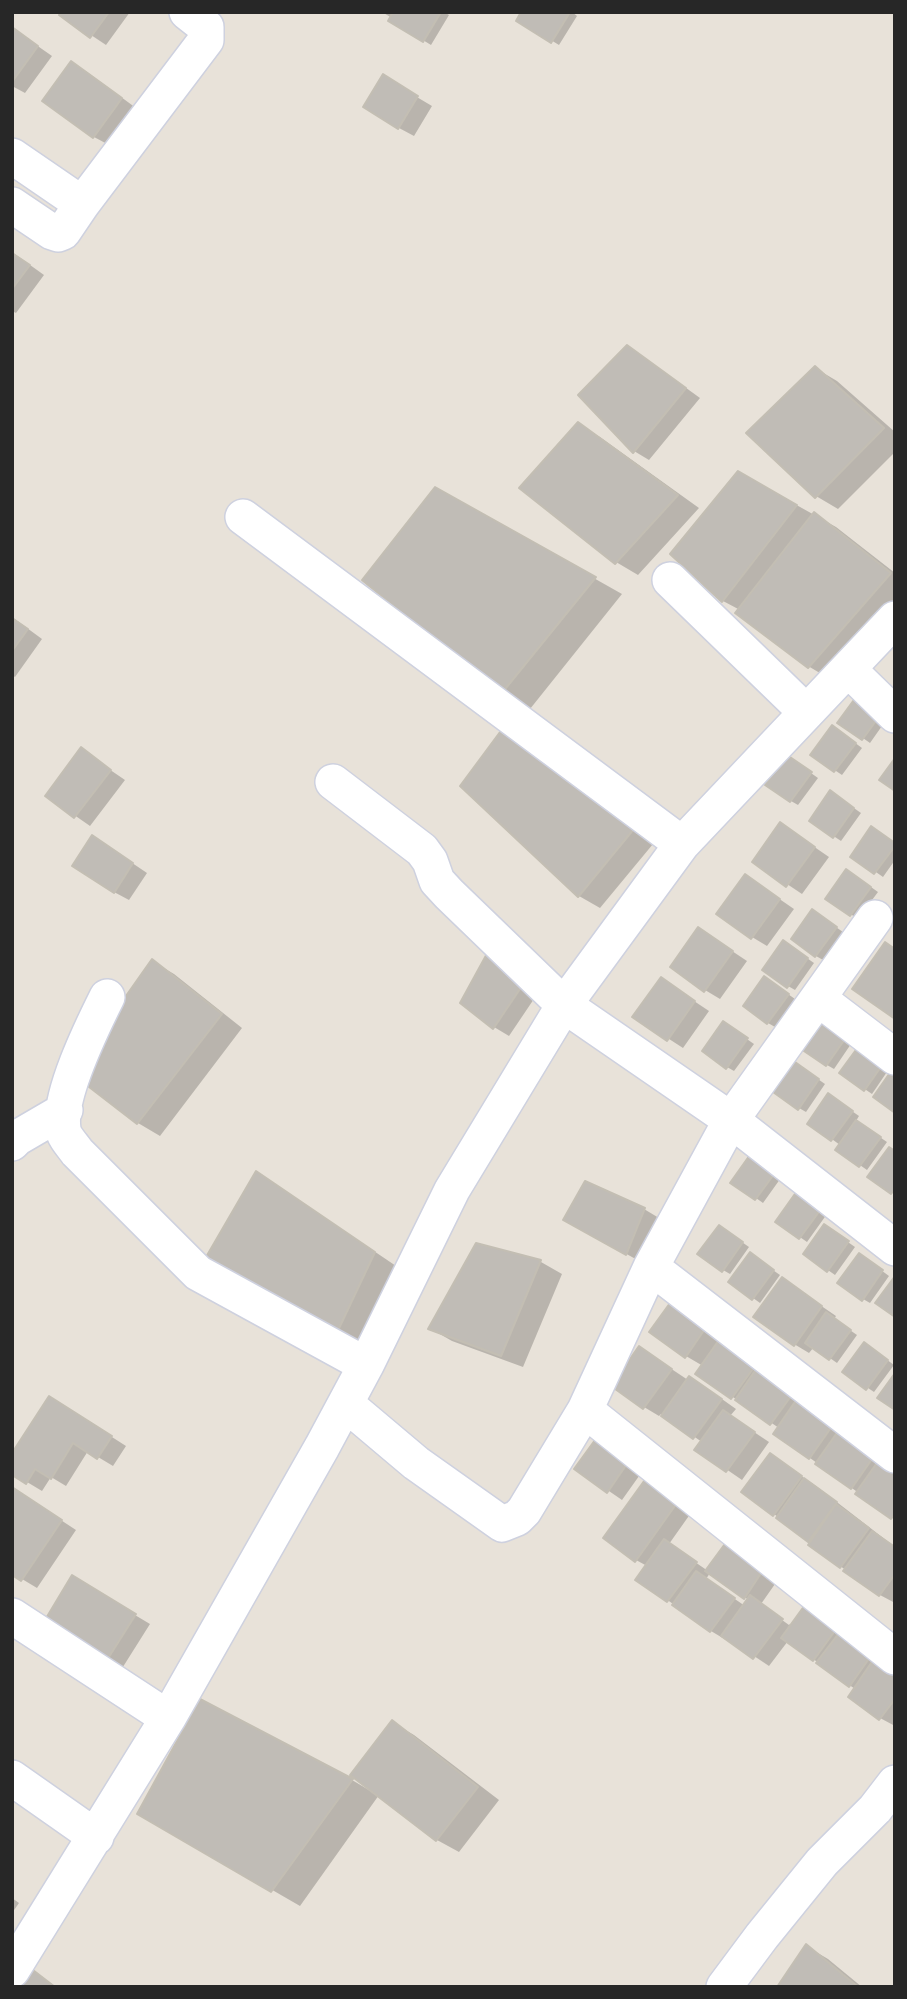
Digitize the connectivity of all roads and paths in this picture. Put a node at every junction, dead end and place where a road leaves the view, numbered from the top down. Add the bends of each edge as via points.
1 (187, 12) edge
2 (12, 156) edge
3 (82, 204) junction
4 (12, 205) edge
5 (243, 517) dead end
6 (670, 580) dead end
7 (895, 620) edge
8 (848, 669) junction
9 (806, 712) junction
10 (895, 715) edge
11 (332, 782) dead end
12 (682, 844) junction
13 (875, 918) dead end
14 (107, 997) dead end
15 (818, 999) junction
16 (564, 1005) junction
17 (895, 1057) edge
18 (65, 1110) junction
19 (731, 1120) junction
20 (12, 1143) edge
21 (895, 1248) edge
22 (651, 1267) junction
23 (366, 1365) junction
24 (346, 1404) junction
25 (585, 1410) junction
26 (895, 1455) edge
27 (12, 1616) edge
28 (890, 1643) edge
29 (168, 1718) junction
30 (12, 1778) edge
31 (895, 1783) edge
32 (96, 1837) junction
33 (12, 1970) edge
34 (724, 1987) edge

1 - 3 street via 206,27 206,40
2 - 3 street
3 - 4 street via 58,234
5 - 12 street
6 - 9 street
7 - 8 street
8 - 9 street
8 - 10 street
9 - 12 street
11 - 16 street via 422,850 449,894
12 - 16 street
13 - 15 street
14 - 18 street via 83,1045
15 - 17 street
15 - 19 street
16 - 19 street
16 - 23 street via 452,1190
18 - 20 street
18 - 23 street via 63,1131 77,1152 198,1273
19 - 21 street
19 - 22 street
22 - 25 street
22 - 26 street
23 - 24 street
24 - 25 street via 416,1463 502,1524 524,1511
24 - 29 street
25 - 28 street
27 - 29 street
29 - 32 street
30 - 32 street
31 - 34 street via 822,1862
32 - 33 street

